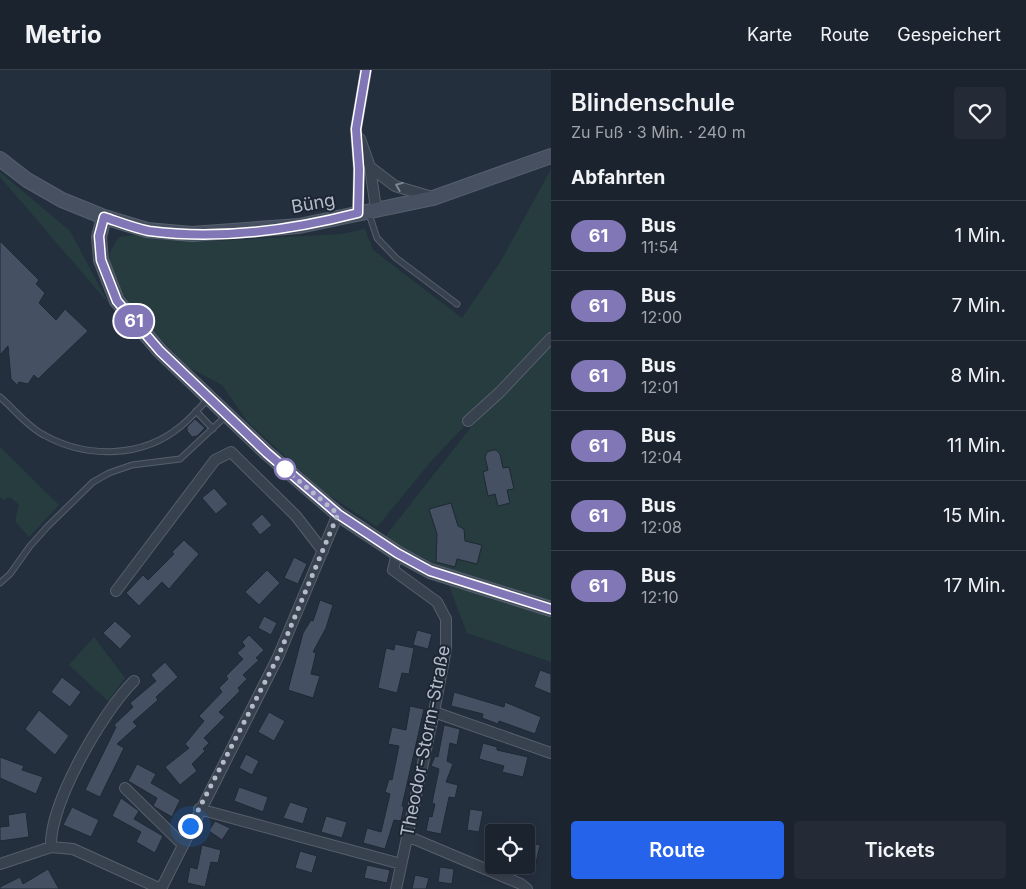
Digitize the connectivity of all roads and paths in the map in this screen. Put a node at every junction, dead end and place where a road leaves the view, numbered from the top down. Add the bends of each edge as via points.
1 (366, 70) edge
2 (356, 129) junction
3 (551, 156) edge
4 (0, 159) edge
5 (370, 167) junction
6 (433, 198) junction
7 (368, 211) junction
8 (104, 217) junction
9 (457, 304) dead end
10 (551, 338) edge
11 (0, 397) edge
12 (209, 398) junction
13 (196, 412) junction
14 (227, 415) junction
15 (468, 421) dead end
16 (212, 429) junction
17 (338, 514) junction
18 (323, 551) junction
19 (397, 553) junction
20 (0, 583) edge
21 (116, 591) dead end
22 (551, 609) edge
23 (134, 681) dead end
24 (434, 712) junction
25 (551, 752) edge
26 (125, 788) dead end
27 (199, 809) junction
28 (407, 836) junction
29 (182, 844) junction
30 (51, 847) junction
31 (0, 864) edge
32 (401, 864) junction
33 (161, 889) edge
34 (396, 889) edge
35 (527, 889) edge

1 - 2 street
2 - 5 street
2 - 7 street via 359,184
3 - 6 street, Büng
4 - 8 street, Büng via 27,180 62,200
6 -> 5 street via 395,186
5 - 7 street
6 - 7 street, Büng
7 - 8 street, Büng via 299,226 192,234 147,230
7 - 9 lane via 376,238 396,258
8 - 12 street via 99,236 101,260 117,301 160,351
10 - 15 street
11 - 13 lane via 42,435 62,444 116,453 147,446 165,437
12 - 13 lane
12 - 14 street
13 - 16 lane
14 - 16 lane
14 - 17 street
16 - 20 lane via 180,459 132,465 93,482 48,526
17 - 18 street
17 - 19 street
18 - 21 street via 296,516 231,452 215,460
18 - 27 street via 278,657
19 - 22 street via 430,571
19 - 24 street, Theodor-Storm-Straße via 393,570 437,602 446,619 446,649
23 - 30 street via 106,713 70,781 50,833
24 - 25 street
24 - 28 street, Theodor-Storm-Straße
26 - 29 street
27 - 29 street
27 - 32 street
28 - 32 street, Theodor-Storm-Straße
28 - 35 street
29 - 33 street
30 - 31 street
30 - 33 street via 73,849
32 - 34 street, Theodor-Storm-Straße

